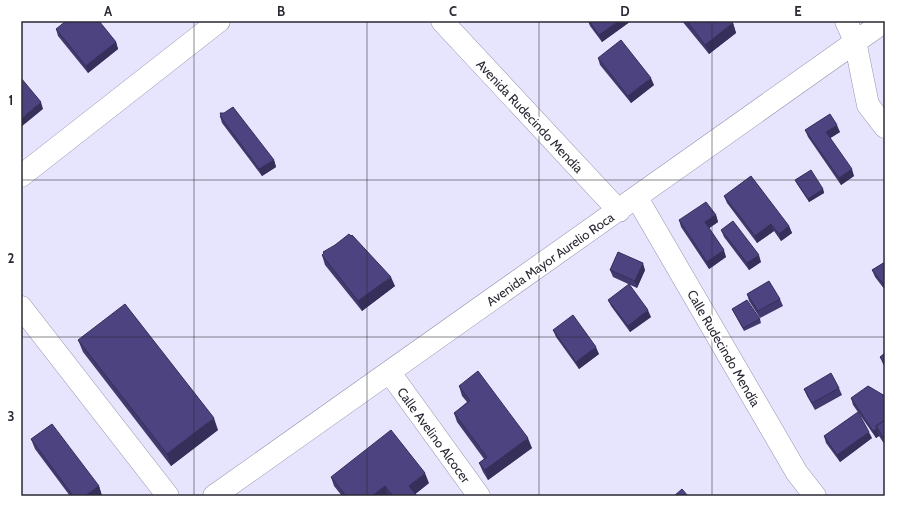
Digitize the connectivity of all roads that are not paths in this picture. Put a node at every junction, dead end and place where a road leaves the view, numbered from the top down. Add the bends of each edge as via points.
1 (219, 21) edge
2 (442, 21) edge
3 (846, 21) edge
4 (885, 21) edge
5 (855, 41) junction
6 (885, 127) edge
7 (21, 176) edge
8 (637, 198) junction
9 (619, 211) junction
10 (21, 307) edge
11 (390, 373) junction
12 (168, 496) edge
13 (214, 496) edge
14 (479, 496) edge
15 (815, 496) edge

1 - 7 street
2 - 9 street, Avenida Rudecindo Mendía
3 - 5 street
4 - 5 street, Avenida Mayor Aurelio Roca
5 - 6 street via 868,105
5 - 8 street, Avenida Mayor Aurelio Roca
8 - 9 street, Avenida Mayor Aurelio Roca
8 - 15 street, Calle Rudecindo Mendía via 797,473
9 - 11 street, Avenida Mayor Aurelio Roca
10 - 12 street
11 - 13 street, Avenida Mayor Aurelio Roca
11 - 14 street, Calle Avelino Alcocer

